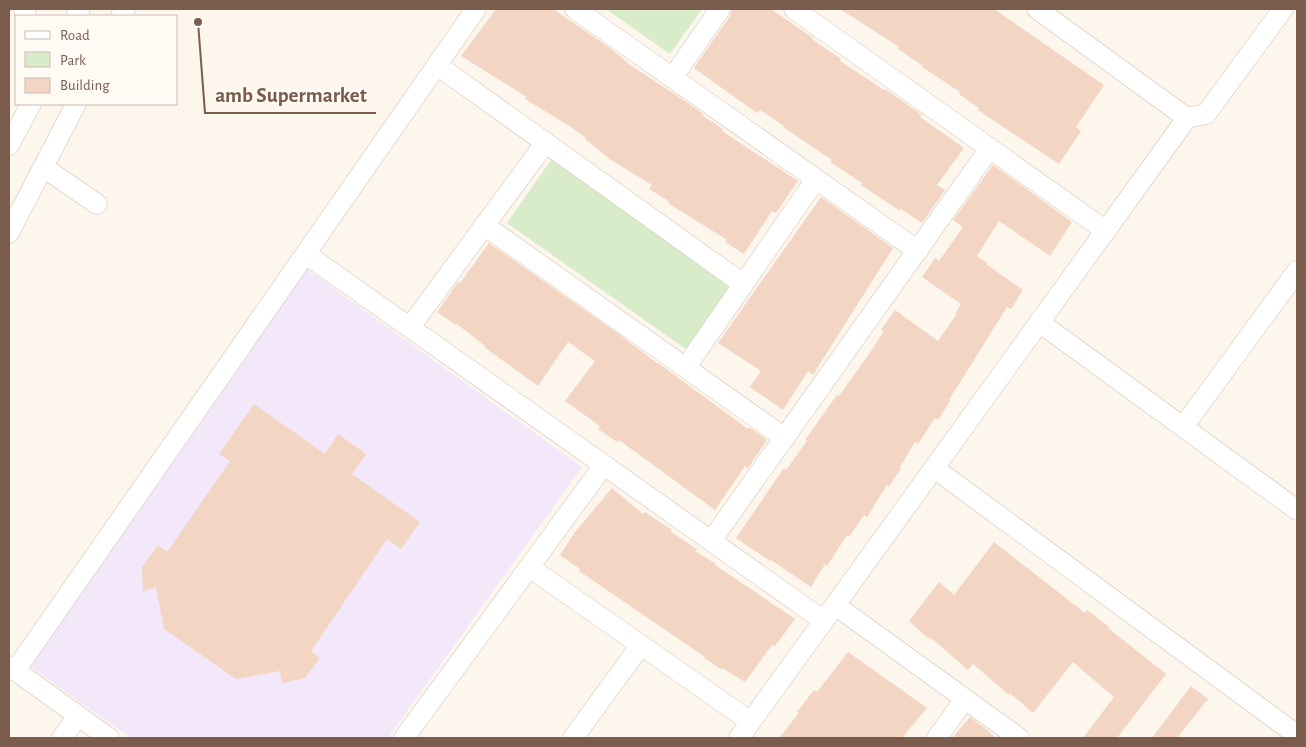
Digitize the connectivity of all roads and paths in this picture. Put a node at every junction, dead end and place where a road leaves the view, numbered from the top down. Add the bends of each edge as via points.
1 (476, 9) edge
2 (575, 9) edge
3 (720, 9) edge
4 (794, 9) edge
5 (1037, 9) edge
6 (1283, 9) edge
7 (437, 65) junction
8 (673, 77) junction
9 (30, 105) edge
10 (75, 105) edge
11 (1187, 118) junction
12 (546, 142) junction
13 (9, 145) edge
14 (990, 148) junction
15 (43, 168) junction
16 (816, 179) junction
17 (96, 204) dead end
18 (484, 225) junction
19 (1106, 231) junction
20 (9, 233) edge
21 (918, 251) junction
22 (306, 254) junction
23 (1297, 271) edge
24 (743, 284) junction
25 (1040, 322) junction
26 (410, 327) junction
27 (686, 367) junction
28 (1183, 427) junction
29 (785, 438) junction
30 (604, 465) junction
31 (934, 468) junction
32 (1297, 510) edge
33 (711, 541) junction
34 (529, 567) junction
35 (829, 613) junction
36 (641, 645) junction
37 (12, 669) edge
38 (965, 699) junction
39 (78, 716) junction
40 (750, 722) junction
41 (1297, 735) edge
42 (62, 738) edge
43 (109, 738) edge
44 (404, 738) edge
45 (573, 738) edge
46 (739, 738) edge
47 (937, 738) edge
48 (1019, 738) edge

1 - 7 street
2 - 8 street
3 - 8 street
4 - 14 street
5 - 11 street
6 - 11 street via 1206,114
7 - 12 street
7 - 22 street
8 - 16 street
9 - 13 street
10 - 15 street
11 - 19 street
12 - 18 street
12 - 24 street
14 - 19 street
14 - 21 street
15 - 17 street
15 - 20 street
16 - 21 street
16 - 24 street
18 - 26 street
18 - 27 street
19 - 25 street
21 - 29 street
22 - 26 street
22 - 37 street
23 - 28 street
24 - 27 street
25 - 28 street
25 - 31 street
26 - 30 street
27 - 29 street
28 - 32 street
29 - 33 street
30 - 33 street
30 - 34 street
31 - 35 street
31 - 41 street
33 - 35 street
34 - 36 street
34 - 44 street
35 - 38 street
35 - 40 street
36 - 40 street
36 - 45 street
37 - 39 street
38 - 47 street
38 - 48 street
39 - 42 street
39 - 43 street
40 - 46 street

